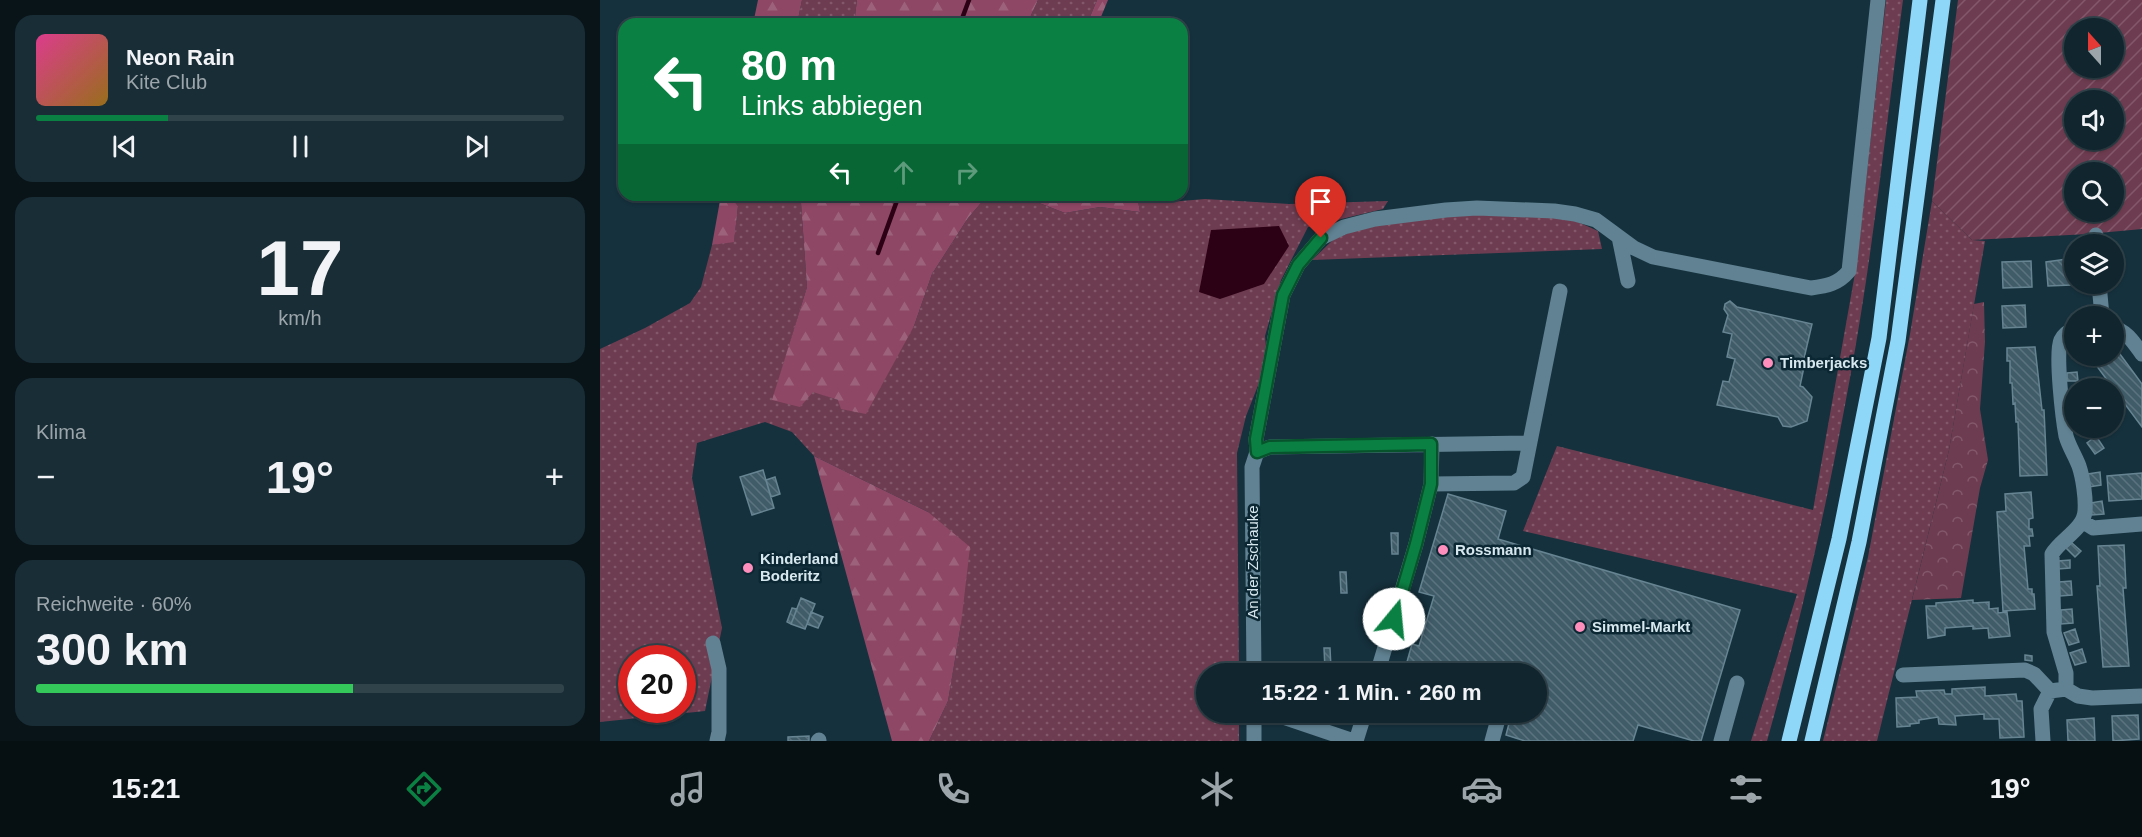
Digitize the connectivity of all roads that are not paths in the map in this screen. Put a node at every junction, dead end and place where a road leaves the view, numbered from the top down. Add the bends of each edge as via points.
1 (1878, 0) edge
2 (1920, 0) edge
3 (1943, 0) edge
4 (1619, 237) junction
5 (1628, 281) dead end
6 (1560, 291) dead end
7 (2124, 333) edge
8 (2064, 336) edge
9 (2142, 354) edge
10 (1529, 443) junction
11 (1431, 444) junction
12 (1257, 452) junction
13 (1431, 484) junction
14 (2082, 521) junction
15 (2142, 524) edge
16 (713, 643) dead end
17 (1254, 663) edge
18 (1380, 663) edge
19 (1903, 675) dead end
20 (1737, 683) dead end
21 (2058, 690) junction
22 (2142, 696) edge
23 (1254, 723) edge
24 (1301, 723) edge
25 (1361, 723) edge
26 (1495, 723) edge
27 (717, 741) edge
28 (1254, 741) edge
29 (1355, 741) edge
30 (1492, 741) edge
31 (1721, 741) edge
32 (1789, 741) edge
33 (1812, 741) edge
34 (2043, 741) edge

1 - 4 street, An der Zschauke via 1849,272 1841,281 1811,288 1653,256
2 - 32 main road via 1879,338 1839,539
3 - 33 main road via 1898,341 1859,543
4 - 5 street
4 - 12 street, An der Zschauke via 1596,220 1575,214 1478,208 1375,219 1321,238 1298,265 1283,295 1256,439
6 - 10 street
7 - 9 street
8 - 14 street via 2059,364 2066,433 2081,474 2085,512
10 - 11 street
10 - 13 street via 1519,481
11 - 12 street via 1270,447
11 - 13 street
12 - 17 street, An der Zschauke via 1252,467
13 - 18 street
14 - 15 street via 2093,528
14 - 21 street via 2056,548 2052,560 2054,632 2066,673
16 - 27 street via 718,669
19 - 21 street via 2025,670
20 - 31 street
21 - 22 street via 2092,698
21 - 34 street via 2041,710
23 - 28 street
24 - 29 street
25 - 29 street
26 - 30 street

